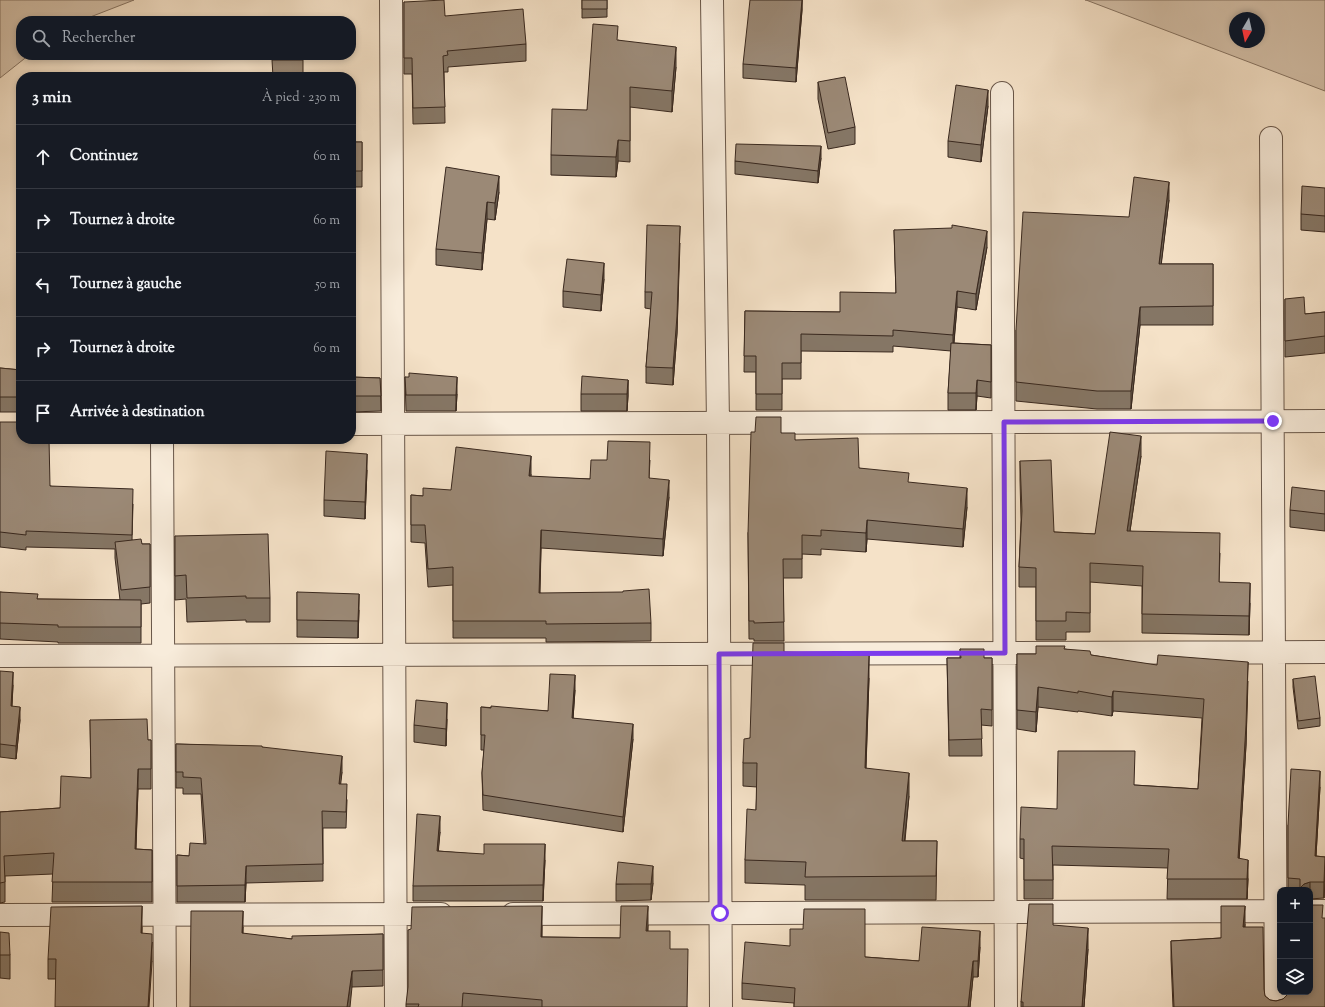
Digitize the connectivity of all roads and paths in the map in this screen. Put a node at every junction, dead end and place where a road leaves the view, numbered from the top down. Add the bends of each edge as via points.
1 (391, 0) edge
2 (712, 0) edge
3 (1002, 93) dead end
4 (1271, 138) dead end
5 (1273, 421) junction
6 (1325, 421) edge
7 (1004, 422) junction
8 (718, 423) junction
9 (356, 424) edge
10 (393, 424) junction
11 (162, 444) edge
12 (1274, 652) junction
13 (1325, 652) edge
14 (1005, 653) junction
15 (719, 654) junction
16 (394, 655) junction
17 (0, 656) edge
18 (164, 656) junction
19 (1278, 887) edge
20 (1277, 911) edge
21 (1313, 911) edge
22 (1325, 911) edge
23 (1006, 912) junction
24 (720, 913) junction
25 (165, 914) junction
26 (395, 914) junction
27 (458, 914) edge
28 (490, 914) edge
29 (0, 915) edge
30 (1278, 923) edge
31 (165, 1007) edge
32 (396, 1007) edge
33 (721, 1007) edge
34 (1006, 1007) edge
35 (1276, 1007) edge

1 - 10 street
2 - 8 street
3 - 7 street
4 - 5 street
5 - 6 street
5 - 7 street
5 - 12 street
7 - 8 street
7 - 14 street
8 - 10 street
8 - 15 street
9 - 10 street
10 - 16 street
11 - 18 street
12 - 13 street
12 - 14 street
12 - 19 street
14 - 15 street
14 - 23 street
15 - 16 street
15 - 24 street
16 - 18 street
16 - 26 street
17 - 18 street
18 - 25 street
20 - 23 street
21 - 22 street
23 - 24 street
23 - 34 street
24 - 28 street
24 - 33 street
25 - 26 street
25 - 29 street
25 - 31 street
26 - 27 street
26 - 32 street
30 - 35 street

